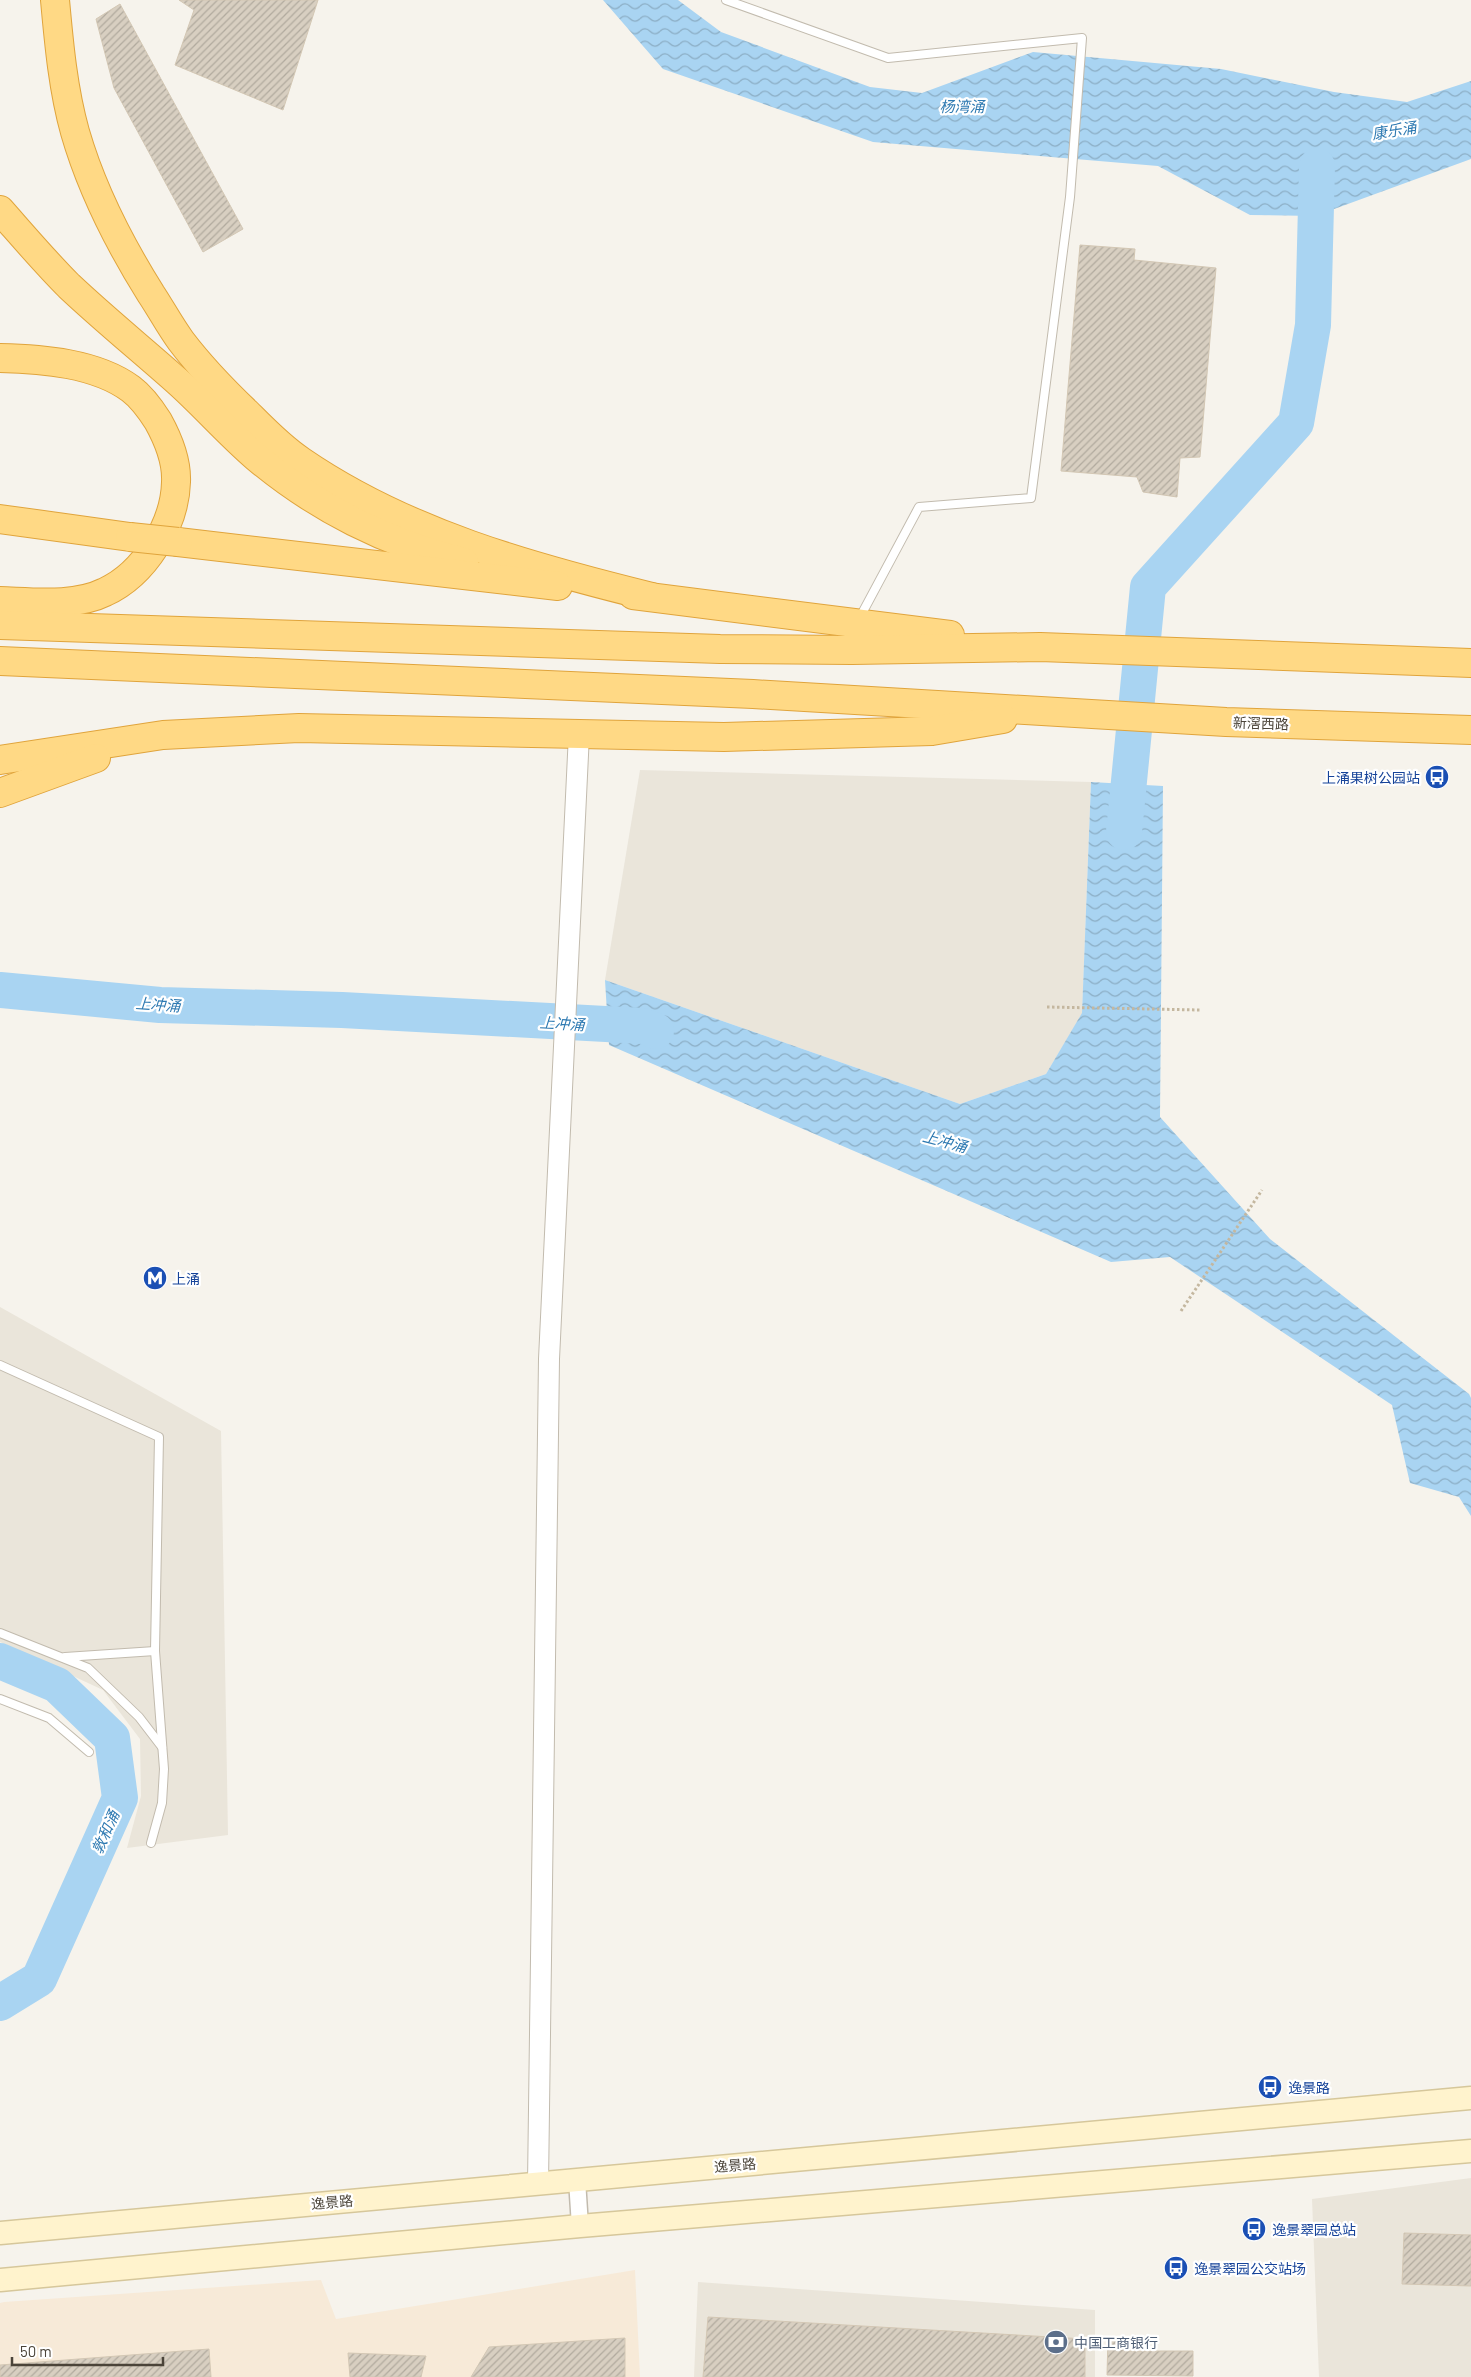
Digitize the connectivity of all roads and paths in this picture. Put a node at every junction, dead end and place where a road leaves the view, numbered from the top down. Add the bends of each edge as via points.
1 (55, 0) edge
2 (726, 0) edge
3 (0, 210) edge
4 (0, 358) edge
5 (0, 519) edge
6 (652, 597) junction
7 (0, 601) edge
8 (857, 623) junction
9 (0, 625) edge
10 (1040, 647) junction
11 (0, 661) edge
12 (1471, 663) edge
13 (1051, 711) junction
14 (1471, 730) edge
15 (227, 731) junction
16 (580, 734) junction
17 (0, 760) edge
18 (0, 793) edge
19 (1047, 1007) dead end
20 (1200, 1010) dead end
21 (1262, 1190) dead end
22 (1181, 1311) dead end
23 (0, 1365) edge
24 (0, 1633) edge
25 (155, 1651) junction
26 (63, 1657) junction
27 (0, 1699) edge
28 (162, 1747) junction
29 (89, 1752) dead end
30 (151, 1842) dead end
31 (1471, 2098) edge
32 (1471, 2151) edge
33 (577, 2180) junction
34 (538, 2184) junction
35 (580, 2226) junction
36 (0, 2233) edge
37 (0, 2280) edge

1 - 6 highway via 60,50 75,131 108,221 180,340 218,385 300,460 361,496 439,534 551,572
2 - 8 lane via 888,58 1082,38 1070,198 1031,498 919,507
3 - 6 highway via 69,285 256,457 313,499 357,523 435,555 552,582
4 - 7 highway via 88,369 132,389 161,427 172,451 176,481 173,506 163,530 146,559 126,581 104,593 79,599
5 - 6 highway, bridge
6 - 8 highway
8 - 10 highway
9 - 10 highway via 720,649
10 - 12 highway
11 - 13 highway via 753,694
13 - 14 highway, 新滘西路 via 1226,722
13 - 16 highway via 923,732 724,737
15 - 16 highway via 299,728
15 - 17 highway via 163,735
15 - 18 highway via 159,740 105,755
16 - 34 street via 549,1359
19 - 20 path
21 - 22 path
23 - 25 lane via 159,1437
24 - 26 lane
25 - 26 lane
25 - 28 lane
26 - 28 lane via 88,1668 140,1717
27 - 29 lane via 52,1715
28 - 30 lane via 162,1803
31 - 33 main road, 逸景路
32 - 35 main road
33 - 34 main road, 逸景路
33 - 35 street
34 - 36 main road, 逸景路
35 - 37 main road

